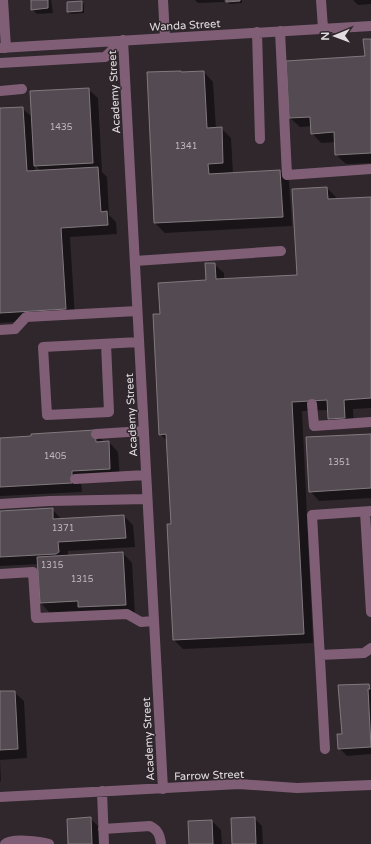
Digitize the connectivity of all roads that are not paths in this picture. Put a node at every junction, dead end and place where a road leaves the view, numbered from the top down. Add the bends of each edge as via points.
1 (3, 0) edge
2 (163, 0) edge
3 (321, 0) edge
4 (371, 26) edge
5 (323, 28) junction
6 (280, 31) junction
7 (257, 32) junction
8 (165, 38) junction
9 (124, 40) junction
10 (3, 48) edge
11 (0, 63) edge
12 (22, 89) dead end
13 (0, 91) edge
14 (260, 139) dead end
15 (371, 169) edge
16 (281, 250) dead end
17 (135, 261) junction
18 (138, 311) junction
19 (0, 330) edge
20 (139, 342) junction
21 (106, 344) junction
22 (312, 404) dead end
23 (371, 422) edge
24 (144, 431) junction
25 (96, 434) dead end
26 (146, 475) junction
27 (74, 479) dead end
28 (147, 499) junction
29 (0, 504) edge
30 (368, 512) edge
31 (0, 574) edge
32 (371, 612) edge
33 (154, 621) junction
34 (371, 648) edge
35 (320, 656) junction
36 (325, 749) dead end
37 (371, 785) edge
38 (163, 789) junction
39 (102, 791) junction
40 (0, 797) edge
41 (103, 829) junction
42 (4, 844) edge
43 (49, 844) edge
44 (104, 844) edge
45 (161, 844) edge

1 - 10 street
2 - 8 street
3 - 5 street
4 - 5 street, Wanda Street
5 - 6 street, Wanda Street
6 - 7 street, Wanda Street
6 - 15 street via 287,175
7 - 8 street, Wanda Street
7 - 14 street
8 - 9 street, Wanda Street
9 - 10 street, Wanda Street
9 - 11 street via 105,57
9 - 17 street, Academy Street
12 - 13 street
16 - 17 street
17 - 18 street, Academy Street
18 - 19 street via 26,317 15,329
18 - 20 street, Academy Street
20 - 21 street
20 - 24 street, Academy Street
21 - 21 street via 44,347 47,415 109,412
22 - 23 street via 314,426
24 - 25 street
24 - 26 street, Academy Street
26 - 27 street
26 - 28 street, Academy Street
28 - 29 street
28 - 33 street, Academy Street
30 - 32 street
30 - 35 street via 312,515
31 - 33 street via 33,572 36,618 127,614 141,622
33 - 38 street, Academy Street
34 - 35 street via 364,653
35 - 36 street
37 - 38 street, Farrow Street via 297,788 239,784
38 - 39 street, Farrow Street
39 - 40 street, Farrow Street
39 - 41 street
41 - 44 street
41 - 45 street via 150,826 156,829
42 - 43 street via 13,841 40,841

